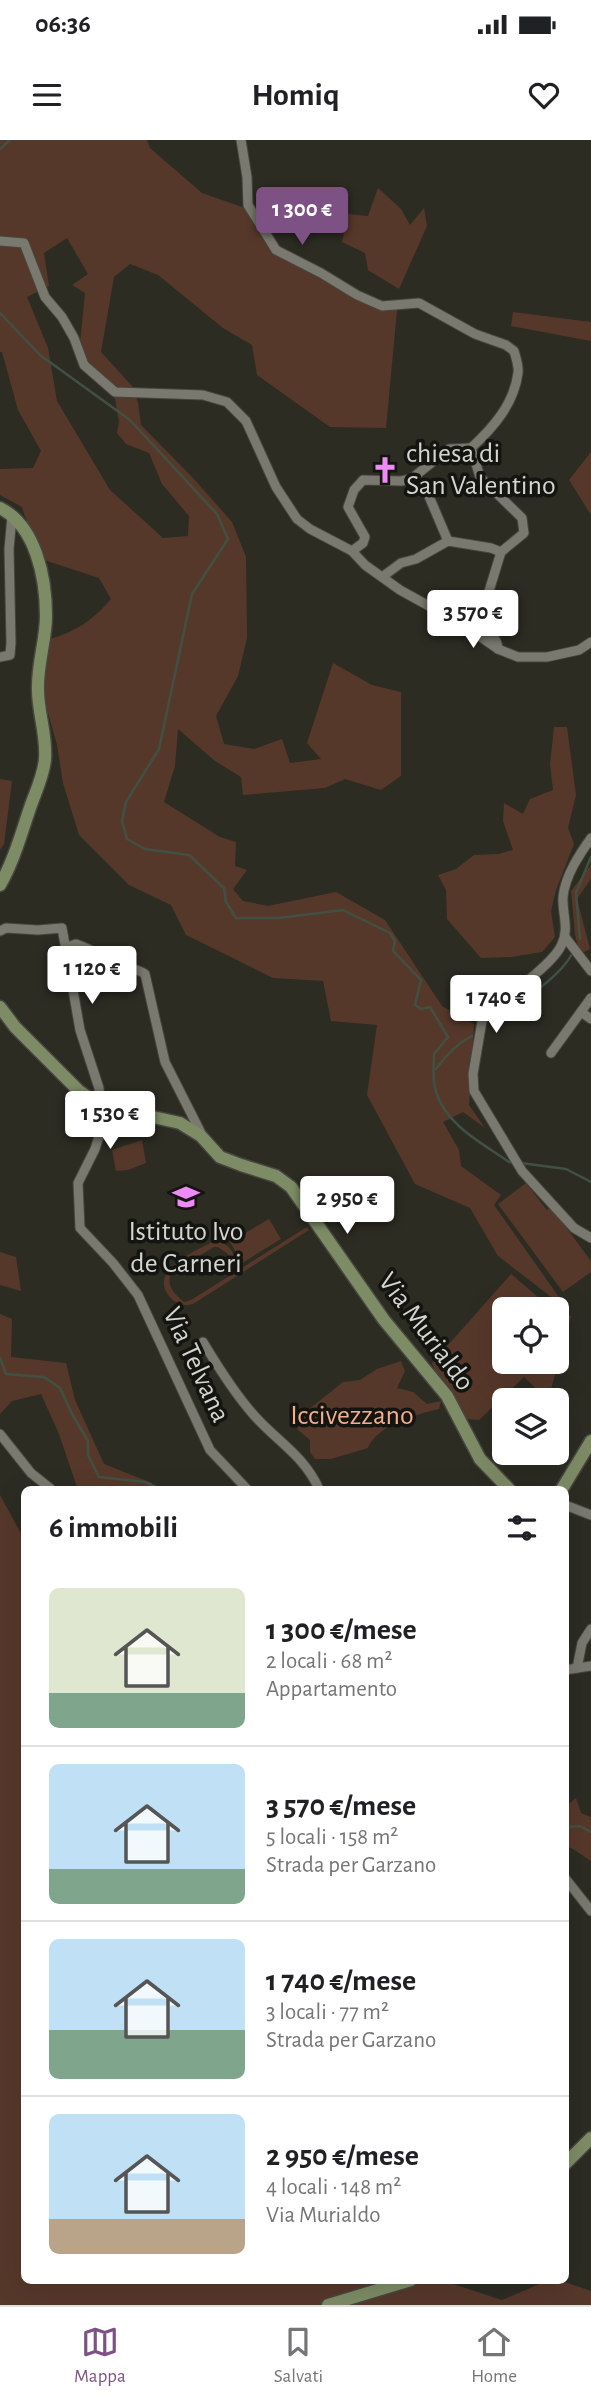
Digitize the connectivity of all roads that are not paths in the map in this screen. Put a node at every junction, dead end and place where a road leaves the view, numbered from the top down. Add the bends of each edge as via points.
1 (241, 140) edge
2 (0, 241) edge
3 (471, 448) junction
4 (411, 479) junction
5 (6, 511) edge
6 (448, 541) junction
7 (352, 551) junction
8 (501, 552) junction
9 (382, 577) junction
10 (591, 642) edge
11 (498, 649) junction
12 (0, 657) edge
13 (591, 838) edge
14 (0, 885) edge
15 (0, 931) edge
16 (565, 937) junction
17 (66, 950) junction
18 (591, 971) edge
19 (591, 998) edge
20 (0, 1007) edge
21 (582, 1012) junction
22 (591, 1019) edge
23 (551, 1053) dead end
24 (99, 1105) junction
25 (201, 1136) junction
26 (591, 1238) edge
27 (203, 1342) dead end
28 (0, 1434) edge
29 (591, 1441) edge
30 (47, 1486) edge
31 (244, 1486) edge
32 (317, 1486) edge
33 (506, 1486) edge
34 (564, 1486) edge
35 (569, 1507) edge
36 (591, 1516) edge
37 (591, 1629) edge
38 (591, 1666) edge
39 (577, 1668) junction
40 (569, 1669) edge
41 (569, 1883) edge
42 (591, 1911) edge
43 (591, 2138) edge
44 (569, 2160) edge
45 (398, 2284) edge
46 (328, 2305) edge

1 - 3 street via 248,205 276,250 382,306 419,303 514,351 518,372 509,399 495,426
2 - 7 street via 24,243 45,298 62,317 84,365 94,376 115,391 203,395 227,402 246,421 297,519
3 - 4 street via 449,449
3 - 8 street via 480,477 522,518 524,533
4 - 6 street via 428,494
4 - 7 street via 363,480 354,490 348,507 365,537
5 - 12 street via 11,643 9,655
5 - 14 street via 24,527 44,585 46,617 38,691 45,761
6 - 8 street
6 - 9 street
7 - 9 street
8 - 11 street via 481,621 498,641
9 - 11 street
10 - 11 street via 579,650 547,657 518,657
13 - 16 street via 564,894
15 - 17 street via 62,928
16 - 18 street
16 - 26 street via 551,959 482,1021 474,1091 522,1171 575,1228
17 - 24 street, Via Telvana via 80,1030 99,1088
17 - 25 street, Via Murialdo via 76,944 145,974 165,1062
19 - 21 street
20 - 24 street via 79,1091
21 - 22 street
21 - 23 street
24 - 25 street, Via Murialdo via 180,1123
24 - 31 street, Via Telvana via 102,1127 78,1183 80,1228 138,1295 210,1450
25 - 33 street, Via Murialdo via 220,1157 276,1175 292,1187 384,1320 447,1396 480,1459
27 - 32 street, Via Telvana via 252,1413 306,1465
28 - 30 street
29 - 34 street
35 - 36 street
37 - 39 street via 582,1643
38 - 39 street
39 - 40 street
41 - 42 street
43 - 44 street
45 - 46 street

